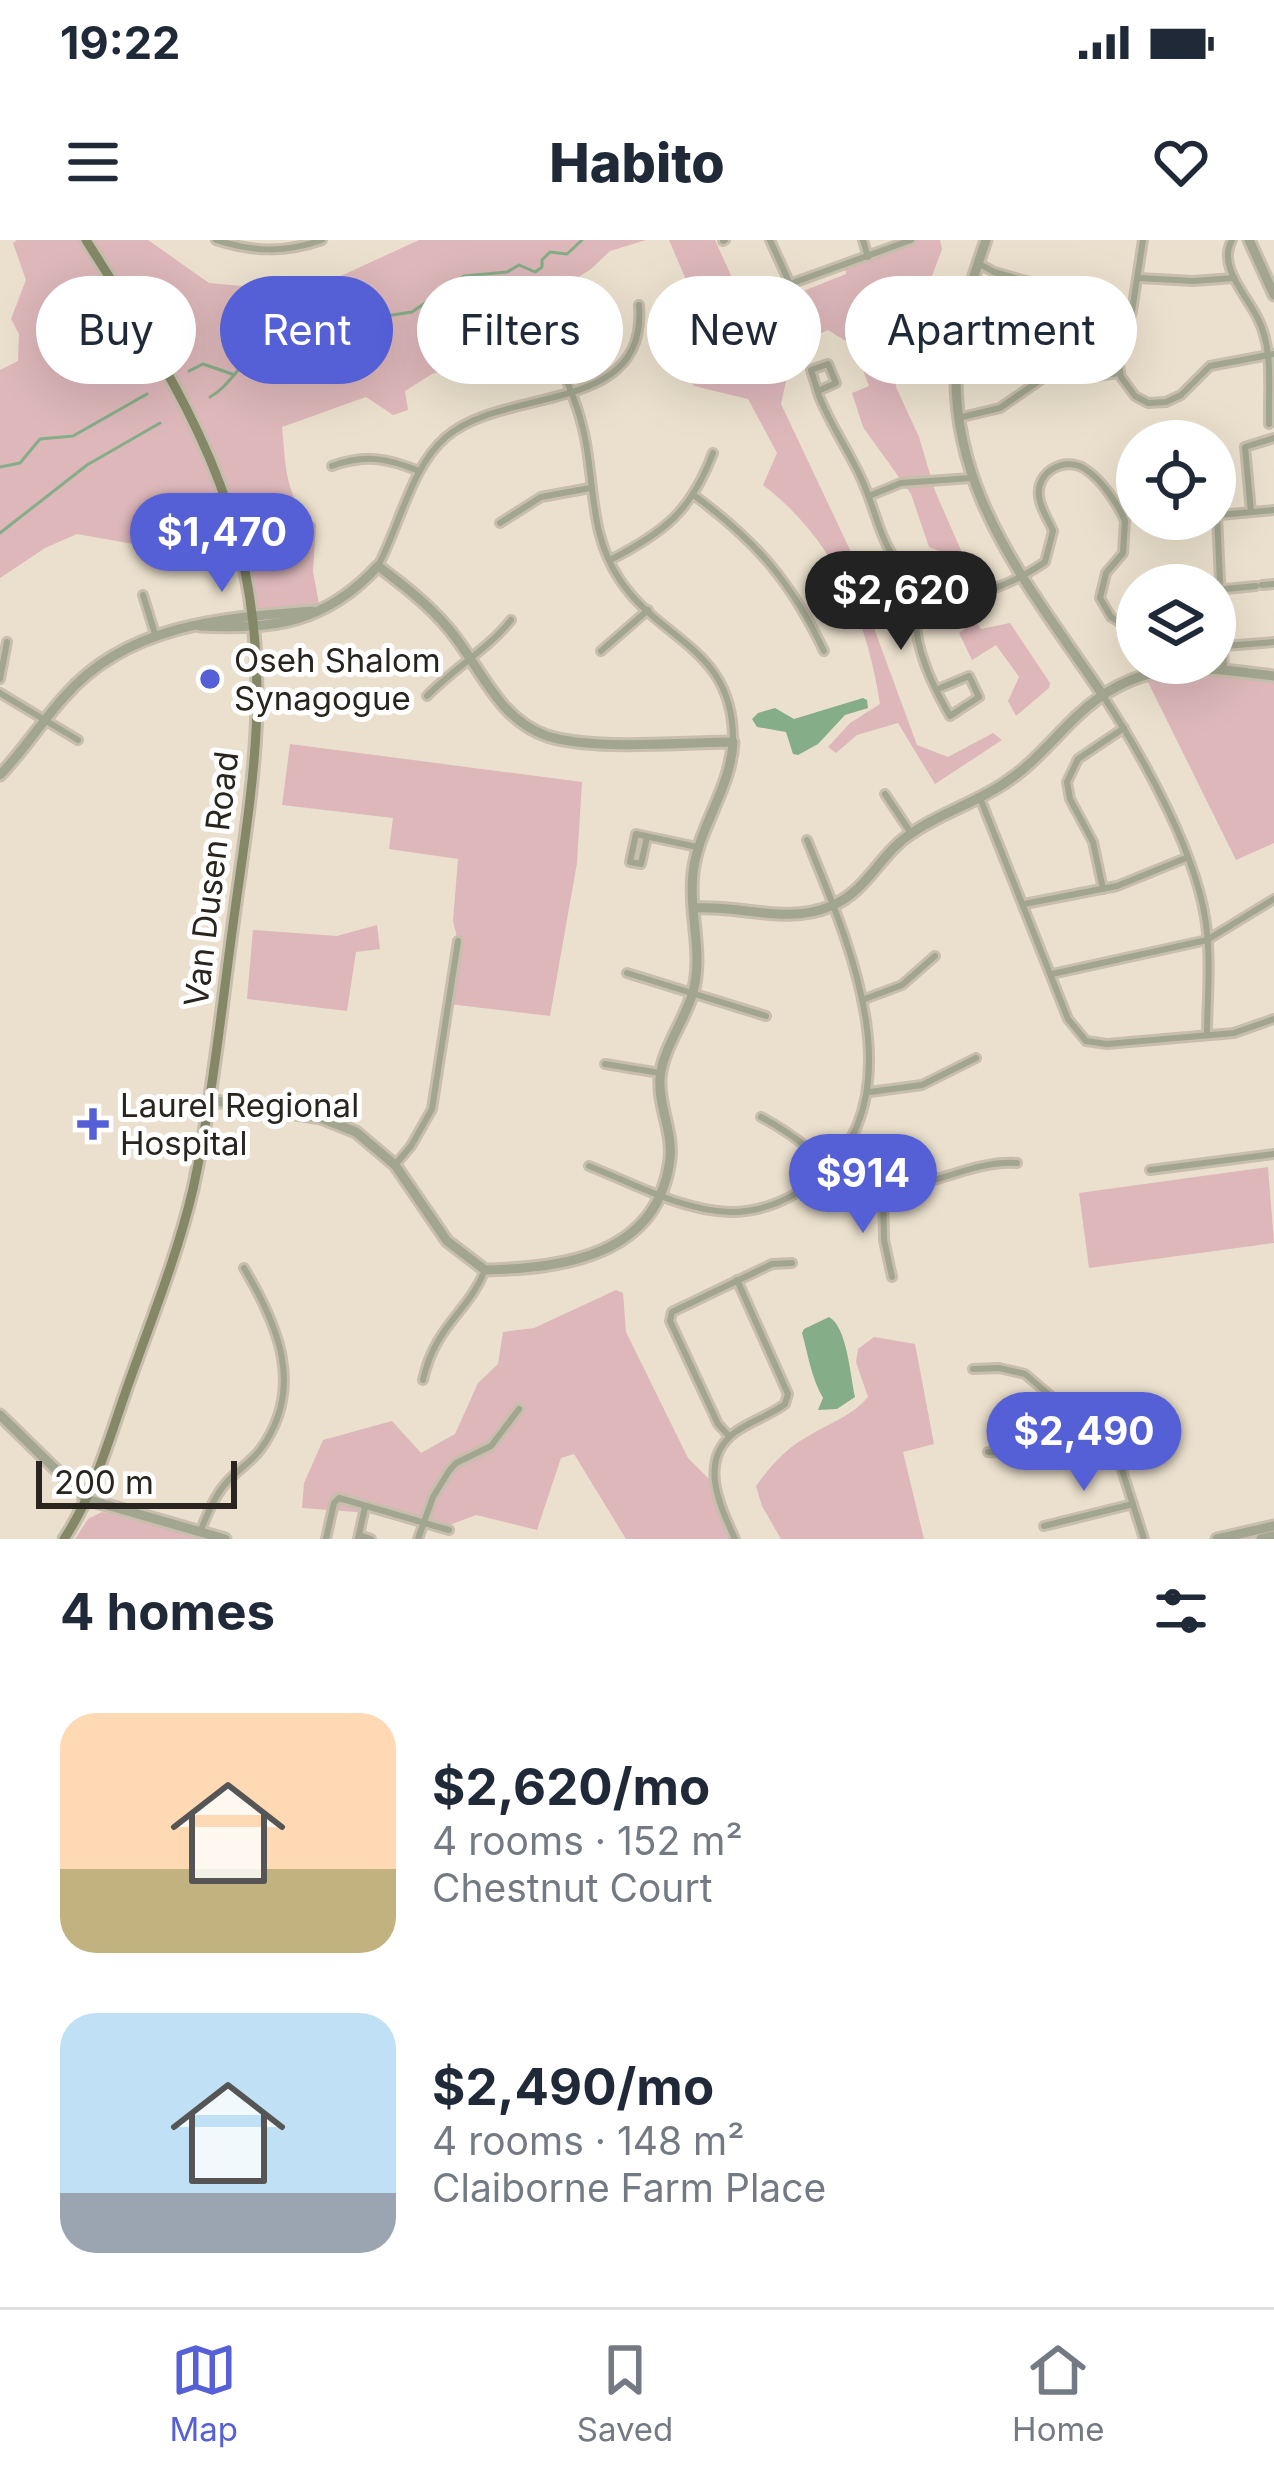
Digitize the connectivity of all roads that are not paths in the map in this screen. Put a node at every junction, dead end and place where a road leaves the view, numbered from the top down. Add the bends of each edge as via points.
1 (86, 240) edge
2 (216, 240) edge
3 (322, 240) edge
4 (770, 240) edge
5 (863, 240) edge
6 (911, 240) edge
7 (986, 240) edge
8 (1143, 240) edge
9 (1232, 240) edge
10 (1250, 240) edge
11 (868, 257) junction
12 (978, 263) junction
13 (975, 276) edge
14 (1007, 276) edge
15 (1138, 278) junction
16 (1234, 278) junction
17 (1137, 282) edge
18 (1274, 295) edge
19 (639, 304) dead end
20 (1271, 355) edge
21 (569, 384) edge
22 (957, 384) edge
23 (1035, 384) edge
24 (1128, 384) edge
25 (572, 391) junction
26 (818, 392) junction
27 (958, 418) junction
28 (1269, 424) dead end
29 (1274, 438) edge
30 (713, 452) dead end
31 (332, 466) dead end
32 (419, 471) junction
33 (971, 478) junction
34 (590, 488) junction
35 (695, 496) junction
36 (869, 497) junction
37 (1274, 510) edge
38 (1251, 512) junction
39 (1236, 513) edge
40 (500, 524) dead end
41 (610, 560) junction
42 (378, 566) junction
43 (1022, 575) junction
44 (921, 584) junction
45 (1274, 584) edge
46 (1236, 588) edge
47 (143, 595) dead end
48 (648, 610) junction
49 (254, 620) junction
50 (512, 620) dead end
51 (1116, 620) edge
52 (155, 634) junction
53 (8, 642) dead end
54 (1274, 642) edge
55 (1236, 645) edge
56 (601, 651) dead end
57 (824, 651) dead end
58 (469, 659) junction
59 (1236, 671) edge
60 (1274, 676) edge
61 (0, 679) edge
62 (1122, 684) edge
63 (938, 689) junction
64 (0, 693) edge
65 (1102, 694) junction
66 (427, 696) dead end
67 (47, 718) junction
68 (1124, 728) junction
69 (78, 740) dead end
70 (733, 742) junction
71 (0, 775) edge
72 (885, 794) dead end
73 (980, 798) junction
74 (911, 833) junction
75 (647, 837) junction
76 (807, 840) dead end
77 (697, 847) junction
78 (1186, 858) junction
79 (1103, 889) junction
80 (1274, 899) edge
81 (1024, 904) junction
82 (834, 905) junction
83 (695, 908) junction
84 (1208, 940) junction
85 (458, 941) dead end
86 (934, 956) dead end
87 (628, 973) dead end
88 (1052, 974) junction
89 (693, 993) junction
90 (862, 1000) junction
91 (766, 1016) dead end
92 (1274, 1019) edge
93 (1207, 1035) junction
94 (976, 1058) dead end
95 (605, 1064) dead end
96 (660, 1073) junction
97 (870, 1092) junction
98 (209, 1100) junction
99 (761, 1117) dead end
100 (1274, 1154) edge
101 (1017, 1163) dead end
102 (395, 1165) junction
103 (590, 1166) dead end
104 (830, 1168) junction
105 (1150, 1170) dead end
106 (883, 1190) junction
107 (660, 1195) junction
108 (792, 1263) dead end
109 (244, 1268) dead end
110 (485, 1270) junction
111 (892, 1277) dead end
112 (737, 1280) junction
113 (973, 1369) dead end
114 (423, 1380) dead end
115 (519, 1409) dead end
116 (1070, 1410) junction
117 (0, 1415) edge
118 (729, 1436) junction
119 (988, 1452) dead end
120 (86, 1499) junction
121 (1133, 1504) junction
122 (366, 1506) junction
123 (424, 1523) junction
124 (1044, 1526) dead end
125 (1274, 1526) edge
126 (448, 1530) dead end
127 (200, 1532) junction
128 (1274, 1536) edge
129 (358, 1537) edge
130 (64, 1539) edge
131 (225, 1539) edge
132 (326, 1539) edge
133 (371, 1539) edge
134 (418, 1539) edge
135 (735, 1539) edge
136 (1144, 1539) edge
137 (1217, 1539) edge
138 (1262, 1539) edge

1 - 49 main road, Van Dusen Road via 185,400 235,526
2 - 3 street via 277,250
4 - 11 street via 787,282
5 - 11 street
6 - 11 street
7 - 12 street
8 - 15 street
9 - 16 street
10 - 18 street
12 - 13 street
12 - 14 street
15 - 16 street
15 - 17 street
16 - 20 street
19 - 25 street via 638,339 621,367
20 - 24 street via 1210,366 1163,403 1139,399
20 - 28 street
21 - 25 street
22 - 27 street
23 - 27 street via 1007,405
25 - 32 street via 463,424
25 - 34 street
26 - 26 street via 836,380 828,364 811,370
26 - 36 street
27 - 33 street
29 - 38 street via 1245,446
30 - 35 street
31 - 32 street via 366,457
32 - 42 street
33 - 36 street via 901,483
33 - 43 street
34 - 40 street via 542,497
34 - 41 street via 595,529
35 - 41 street
35 - 57 street via 777,570
36 - 44 street via 893,557
37 - 38 street
38 - 39 street
41 - 48 street
42 - 49 street via 320,610
42 - 58 street via 449,628
43 - 44 street via 971,595
43 - 51 street via 1045,562 1052,547 1041,480 1057,467 1084,468 1125,521 1124,549 1099,593
43 - 65 street
44 - 63 street via 913,624
45 - 46 street
47 - 52 street
48 - 56 street
48 - 70 street via 712,670 728,702
49 - 52 street via 223,618
49 - 98 main road, Van Dusen Road via 256,748
50 - 58 street
52 - 67 street via 90,671
53 - 61 street
54 - 55 street
58 - 66 street
58 - 70 street via 499,701 544,735
59 - 60 street
62 - 65 street
63 - 63 street via 966,676 980,694 950,716
64 - 67 street
65 - 68 street
65 - 73 street via 1028,765
67 - 69 street
67 - 71 street
68 - 78 street
68 - 79 street via 1078,759 1067,782
70 - 77 street
72 - 74 street
73 - 74 street
73 - 81 street
74 - 82 street
75 - 75 street via 635,834 630,862 641,864
75 - 77 street
76 - 82 street
77 - 83 street
78 - 79 street
78 - 84 street
79 - 81 street
80 - 84 street
81 - 88 street
82 - 83 street via 774,915
82 - 90 street
83 - 89 street
84 - 88 street
84 - 93 street
85 - 102 street via 432,1109
86 - 90 street via 902,986
87 - 89 street
88 - 93 street via 1070,1024 1089,1042
89 - 91 street
89 - 96 street
90 - 97 street
92 - 93 street
94 - 97 street via 922,1084
95 - 96 street
96 - 107 street via 670,1147
97 - 104 street
98 - 102 street via 332,1122
98 - 120 main road, Van Dusen Road via 170,1265
99 - 104 street
100 - 105 street
101 - 106 street
102 - 110 street via 447,1241
103 - 107 street
104 - 106 street
104 - 107 street via 758,1209 693,1207
106 - 111 street
107 - 110 street via 643,1222 595,1256
108 - 112 street
109 - 127 street via 285,1356 286,1384 272,1431 224,1484
110 - 114 street via 436,1340
112 - 118 street via 788,1394 785,1405
112 - 118 street via 679,1305 670,1321
113 - 116 street via 1025,1374
115 - 123 street via 491,1446 449,1471
116 - 119 street via 1024,1447
116 - 121 street via 1115,1455
117 - 120 street
118 - 135 street via 713,1483
120 - 127 street
120 - 130 main road, Van Dusen Road
121 - 124 street
121 - 136 street
122 - 123 street
122 - 129 street
122 - 132 street via 339,1498
123 - 126 street
123 - 134 street
125 - 137 street
127 - 131 street
128 - 138 street
129 - 133 street

